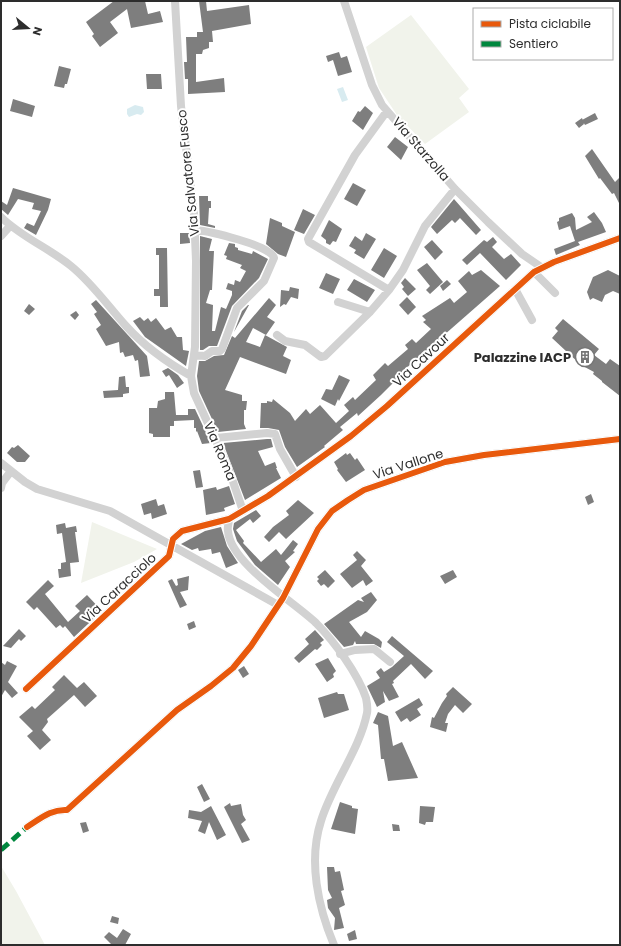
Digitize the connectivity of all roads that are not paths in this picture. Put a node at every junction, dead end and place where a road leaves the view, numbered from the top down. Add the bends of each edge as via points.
1 (175, 1) edge
2 (344, 1) edge
3 (387, 111) junction
4 (455, 189) junction
5 (1, 217) edge
6 (10, 226) junction
7 (194, 230) junction
8 (1, 236) edge
9 (620, 238) edge
10 (538, 270) junction
11 (515, 289) junction
12 (389, 290) junction
13 (555, 293) dead end
14 (338, 302) dead end
15 (370, 312) junction
16 (532, 320) dead end
17 (277, 335) dead end
18 (194, 356) junction
19 (191, 376) junction
20 (194, 393) joint
21 (216, 438) junction
22 (620, 439) edge
23 (1, 463) edge
24 (11, 471) junction
25 (296, 477) junction
26 (1, 488) edge
27 (243, 511) junction
28 (229, 519) junction
29 (172, 546) junction
30 (283, 598) junction
31 (278, 605) junction
32 (340, 654) junction
33 (390, 662) dead end
34 (26, 689) dead end
35 (27, 827) dead end
36 (334, 945) edge

1 - 7 street, Via Salvatore Fusco via 181,106 193,197
2 - 3 street, Via Starzolla via 372,86
3 - 4 street, Via Starzolla
3 - 12 street via 355,155 308,239 309,242
4 - 10 street, Via Starzolla
4 - 12 street via 425,226 403,270
5 - 6 street
6 - 8 street
6 - 19 street via 70,265 90,283 127,328 166,362
7 - 18 street, Via Salvatore Fusco
7 - 18 street via 216,233 271,253 274,258 264,282 237,308 222,349 205,356
9 - 10 street, Via Cavour
10 - 11 street, Via Cavour
10 - 13 street, Via Starzolla
11 - 16 street
11 - 25 street, Via Cavour via 387,406
12 - 15 street
14 - 15 street
15 - 17 street via 323,357 305,345 285,341
18 - 19 street, Via Salvatore Fusco
19 - 20 street, Via Salvatore Fusco
20 - 21 street, Via Roma
21 - 25 street via 272,433 277,437 280,449
21 - 27 street, Via Roma
22 - 30 street, Via Vallone via 445,462 364,490 332,511 318,529
23 - 24 street
24 - 26 street
24 - 29 street via 37,489 110,511
25 - 27 street, Via Cavour
27 - 28 street, Via Caracciolo
28 - 29 street, Via Caracciolo via 182,531 173,539
28 - 30 street via 228,531 236,551 243,561
29 - 31 street
29 - 34 street, Via Caracciolo via 169,556
30 - 31 street, Via Vallone
30 - 32 street via 293,603 317,624
31 - 35 street, Via Vallone via 233,668 177,710 67,810 60,809 49,813
32 - 33 street via 374,649
32 - 36 street via 363,690 368,706 358,740 332,793 318,835 316,882

